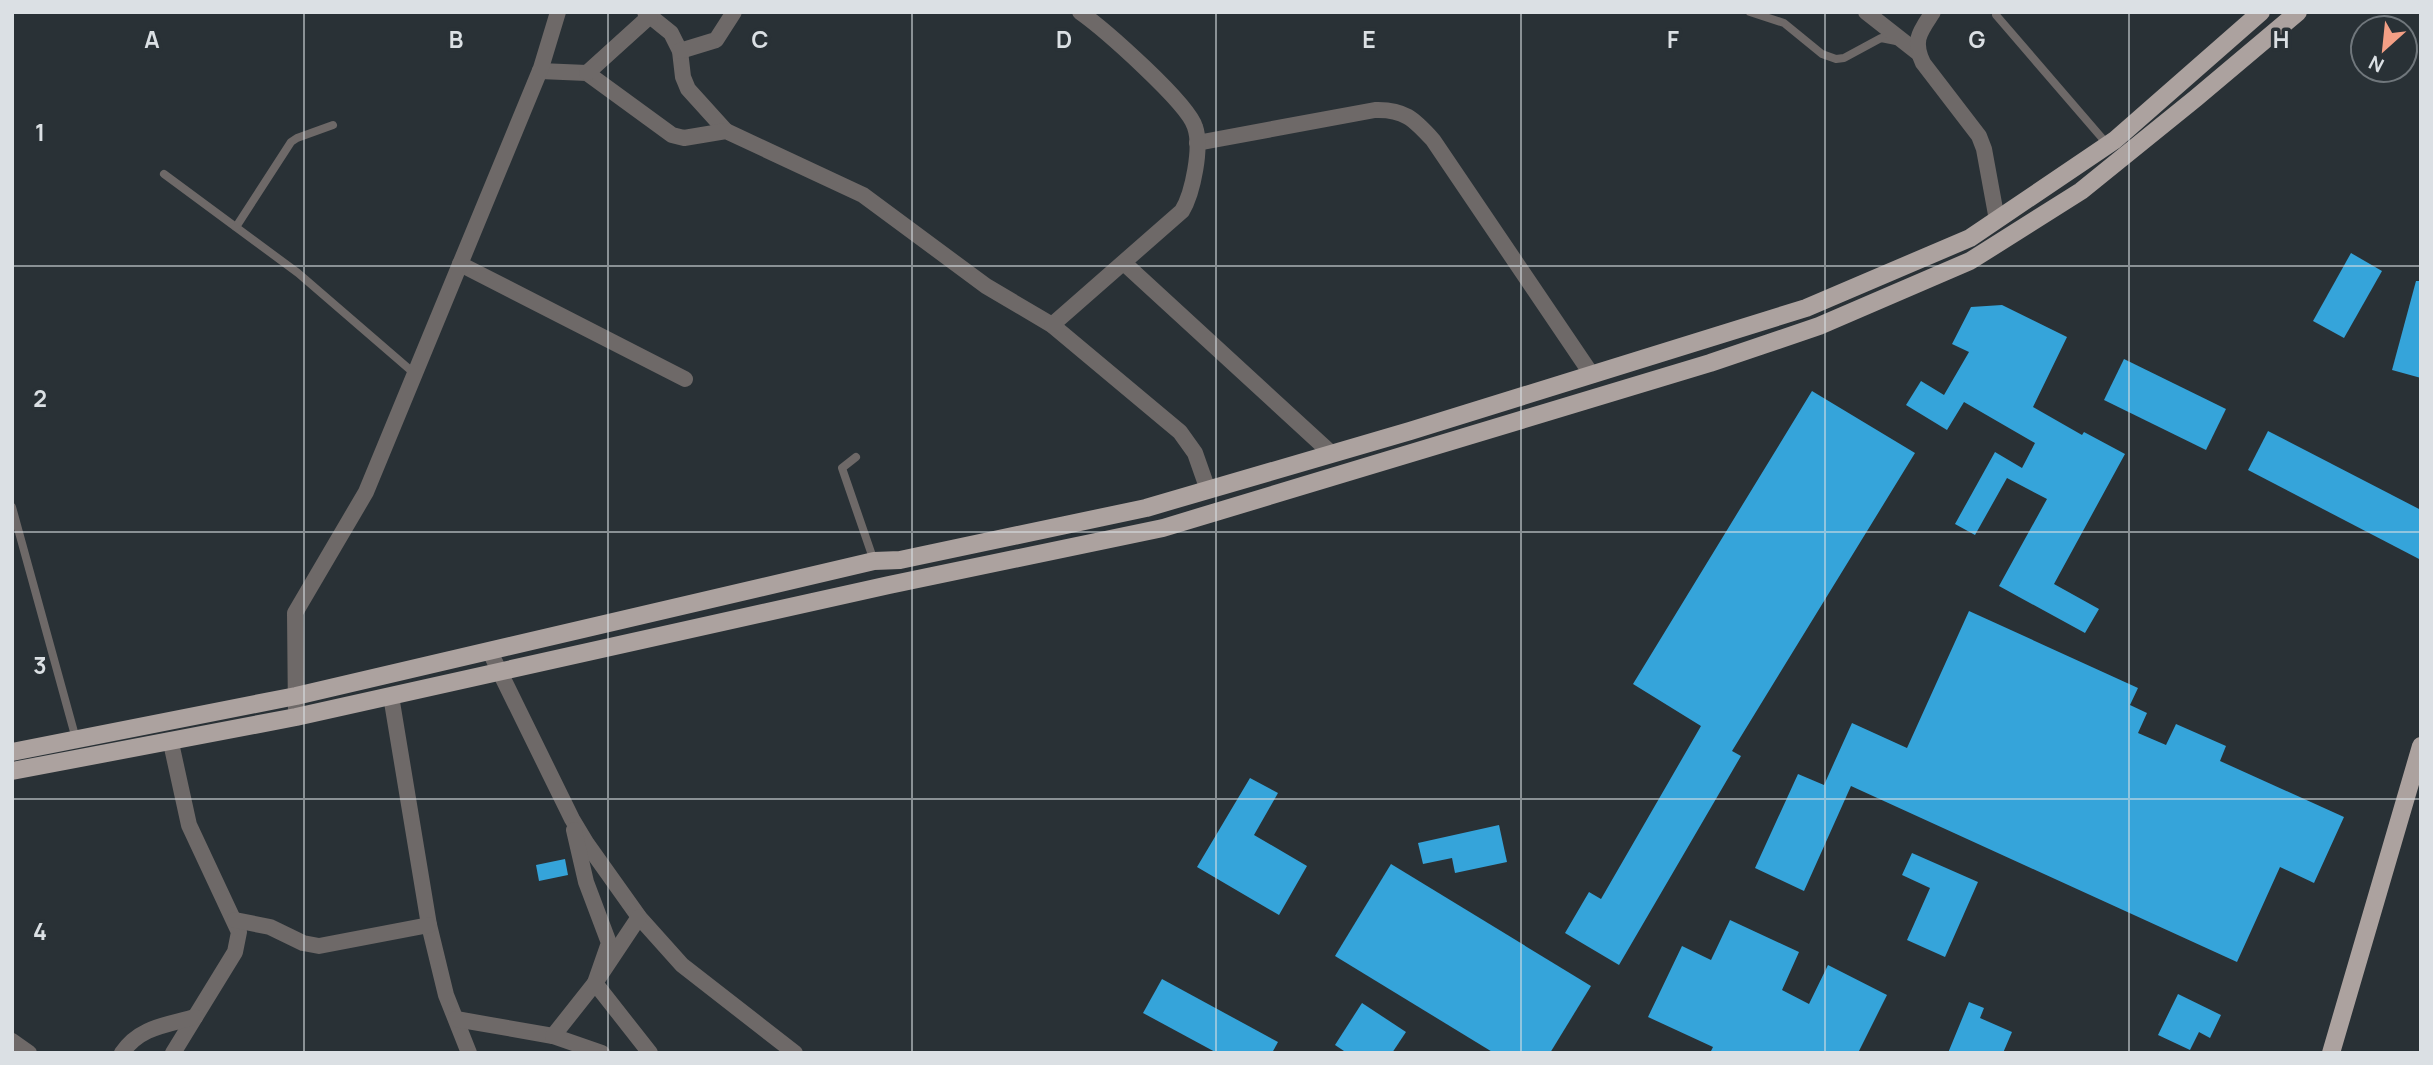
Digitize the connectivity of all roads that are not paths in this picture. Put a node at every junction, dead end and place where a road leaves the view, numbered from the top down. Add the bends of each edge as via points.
1 (558, 12) edge
2 (734, 12) edge
3 (1080, 12) edge
4 (1750, 12) edge
5 (1866, 12) edge
6 (1933, 12) edge
7 (1997, 12) edge
8 (2261, 12) edge
9 (2298, 12) edge
10 (648, 14) edge
11 (1914, 49) junction
12 (680, 51) junction
13 (540, 71) junction
14 (587, 73) junction
15 (333, 125) dead end
16 (726, 131) junction
17 (1197, 143) junction
18 (2108, 145) junction
19 (164, 174) dead end
20 (1997, 220) junction
21 (236, 227) junction
22 (1124, 263) junction
23 (460, 264) junction
24 (1052, 325) junction
25 (1700, 342) junction
26 (1710, 363) junction
27 (415, 374) junction
28 (1592, 375) junction
29 (685, 379) dead end
30 (1332, 454) junction
31 (856, 457) dead end
32 (1208, 490) junction
33 (12, 507) edge
34 (874, 561) junction
35 (490, 652) junction
36 (499, 672) junction
37 (296, 696) junction
38 (391, 696) junction
39 (296, 717) junction
40 (76, 739) junction
41 (171, 743) junction
42 (2421, 746) edge
43 (12, 752) edge
44 (12, 771) edge
45 (572, 819) junction
46 (639, 917) junction
47 (235, 920) junction
48 (429, 925) junction
49 (595, 983) junction
50 (195, 1017) junction
51 (456, 1020) junction
52 (553, 1036) junction
53 (12, 1041) edge
54 (29, 1053) edge
55 (122, 1053) edge
56 (173, 1053) edge
57 (470, 1053) edge
58 (602, 1053) edge
59 (650, 1053) edge
60 (795, 1053) edge
61 (2331, 1053) edge

1 - 13 street
2 - 12 street via 712,43
3 - 17 street via 1105,30 1189,114
4 - 11 lane via 1784,23 1830,58 1844,58 1881,38
5 - 11 street
6 - 11 street
7 - 18 lane
8 - 18 main road
9 - 26 main road via 2081,191 1970,261 1819,326
10 - 12 street via 671,33
10 - 14 street
11 - 20 street via 1979,136
12 - 16 street via 688,89
13 - 14 street
13 - 23 street
14 - 16 street via 672,135 684,138
15 - 21 lane via 291,142
16 - 24 street via 863,195 986,286
17 - 22 street via 1189,199 1173,222
17 - 28 street via 1375,110 1404,113 1433,140
18 - 20 main road
19 - 21 lane
20 - 25 main road via 1960,243 1806,308
21 - 27 lane via 310,282
22 - 24 street
22 - 30 street
23 - 27 street
23 - 29 street
24 - 32 street via 1180,432 1195,453
25 - 26 main road
25 - 28 main road
26 - 36 main road via 1163,528
27 - 37 street via 366,492 295,613
28 - 30 main road
30 - 32 main road
31 - 34 lane via 842,468
32 - 34 main road via 1137,510 900,560
33 - 40 lane
34 - 35 main road
35 - 36 street
35 - 37 main road
36 - 38 main road
36 - 45 street
37 - 39 street
37 - 40 main road
38 - 39 main road
38 - 48 street
39 - 41 main road
40 - 43 main road
41 - 44 main road
41 - 47 street via 189,825
42 - 61 main road
45 - 46 street
45 - 49 street via 583,871 609,943
46 - 49 street
46 - 60 street via 682,965
47 - 48 street via 270,927 319,946
47 - 50 street via 239,932 235,952
48 - 51 street
49 - 52 street
49 - 59 street
50 - 55 street via 142,1032
50 - 56 street
51 - 52 street
51 - 57 street
52 - 58 street
53 - 54 street

